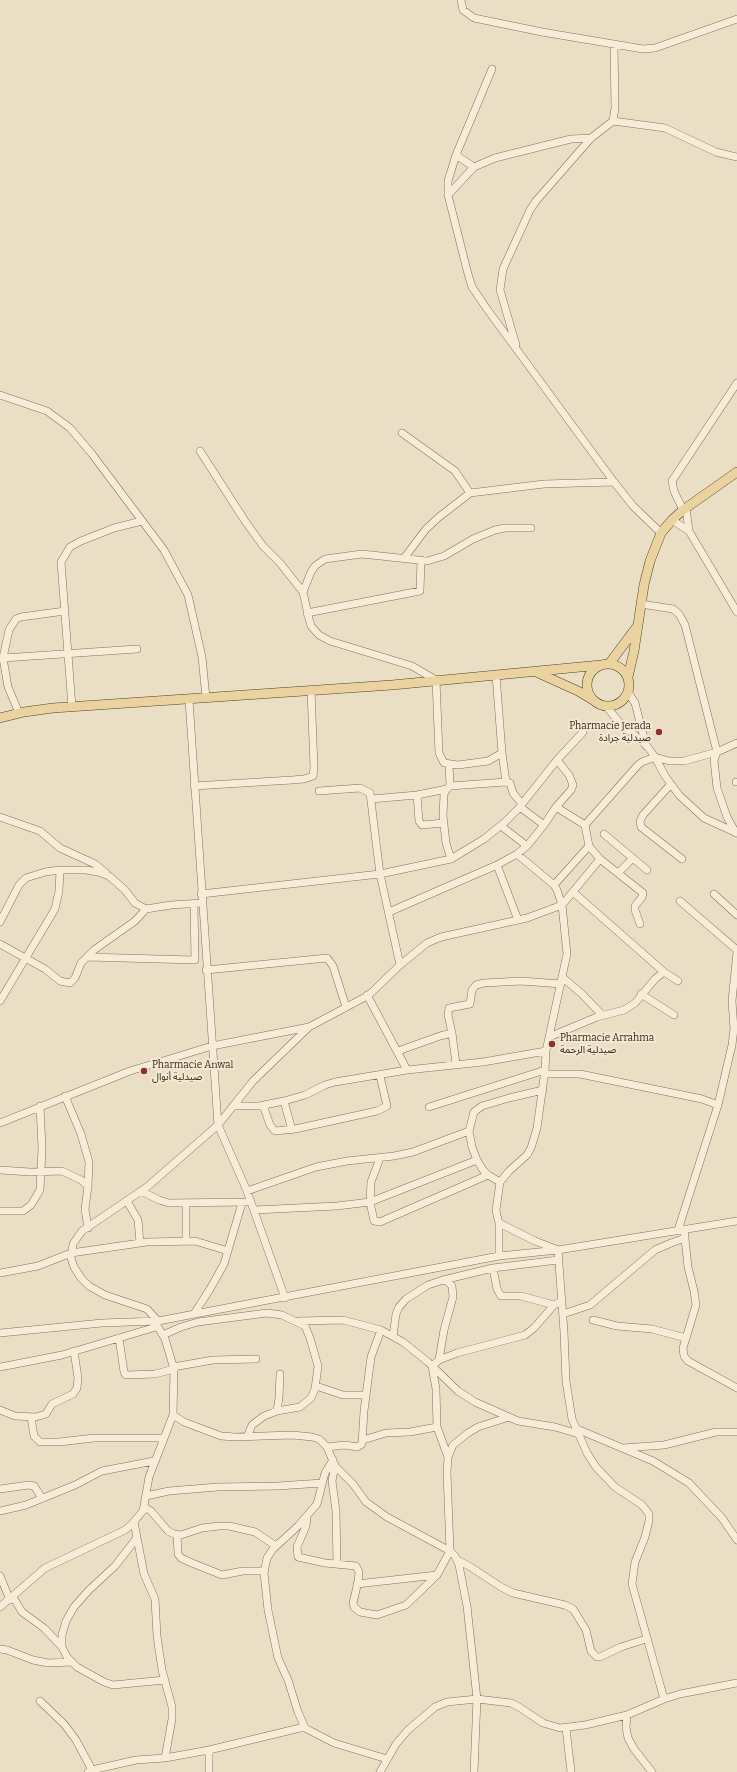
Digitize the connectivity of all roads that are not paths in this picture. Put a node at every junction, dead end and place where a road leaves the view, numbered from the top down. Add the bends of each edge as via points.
1 (461, 0) edge
2 (737, 19) edge
3 (614, 45) junction
4 (492, 69) dead end
5 (613, 120) junction
6 (591, 138) junction
7 (456, 155) junction
8 (737, 157) edge
9 (474, 167) junction
10 (448, 196) junction
11 (518, 350) junction
12 (737, 383) edge
13 (0, 395) edge
14 (402, 433) dead end
15 (200, 451) dead end
16 (736, 476) edge
17 (614, 482) junction
18 (470, 493) junction
19 (685, 509) junction
20 (672, 520) junction
21 (142, 521) junction
22 (531, 528) dead end
23 (688, 531) junction
24 (661, 533) junction
25 (405, 558) junction
26 (421, 560) junction
27 (303, 592) junction
28 (641, 604) junction
29 (65, 611) junction
30 (737, 612) edge
31 (307, 613) junction
32 (637, 627) junction
33 (9, 630) junction
34 (0, 632) edge
35 (137, 649) dead end
36 (68, 654) junction
37 (4, 658) junction
38 (605, 665) junction
39 (536, 672) junction
40 (496, 675) junction
41 (628, 677) junction
42 (436, 680) junction
43 (310, 690) junction
44 (628, 692) junction
45 (206, 698) junction
46 (189, 700) junction
47 (596, 702) junction
48 (606, 706) junction
49 (72, 707) junction
50 (20, 713) junction
51 (0, 718) edge
52 (583, 732) dead end
53 (737, 742) edge
54 (646, 746) junction
55 (716, 752) junction
56 (502, 753) junction
57 (655, 757) junction
58 (557, 760) junction
59 (449, 764) junction
60 (506, 782) junction
61 (671, 784) junction
62 (194, 786) junction
63 (448, 787) junction
64 (319, 791) dead end
65 (417, 795) junction
66 (371, 799) junction
67 (521, 806) junction
68 (556, 807) junction
69 (0, 817) edge
70 (444, 823) junction
71 (544, 825) junction
72 (585, 825) junction
73 (501, 826) junction
74 (737, 833) edge
75 (604, 834) dead end
76 (527, 846) junction
77 (589, 846) junction
78 (517, 854) junction
79 (451, 859) junction
80 (600, 859) junction
81 (632, 859) junction
82 (682, 860) dead end
83 (496, 865) junction
84 (60, 870) junction
85 (647, 870) dead end
86 (618, 873) junction
87 (380, 874) junction
88 (108, 876) junction
89 (554, 885) junction
90 (573, 892) junction
91 (201, 894) junction
92 (714, 894) dead end
93 (680, 901) dead end
94 (198, 903) junction
95 (562, 905) junction
96 (146, 909) junction
97 (389, 912) junction
98 (737, 915) edge
99 (518, 920) junction
100 (0, 922) edge
101 (640, 924) dead end
102 (0, 944) edge
103 (737, 951) edge
104 (87, 957) junction
105 (26, 958) junction
106 (400, 965) junction
107 (206, 970) junction
108 (664, 972) junction
109 (561, 980) junction
110 (678, 981) dead end
111 (641, 994) junction
112 (367, 995) junction
113 (0, 1001) edge
114 (346, 1007) junction
115 (602, 1015) junction
116 (674, 1015) dead end
117 (309, 1027) junction
118 (452, 1033) junction
119 (549, 1037) junction
120 (212, 1046) junction
121 (398, 1051) junction
122 (546, 1051) junction
123 (456, 1064) junction
124 (407, 1070) junction
125 (545, 1072) junction
126 (380, 1076) junction
127 (543, 1090) junction
128 (66, 1096) junction
129 (284, 1101) junction
130 (263, 1105) junction
131 (718, 1105) junction
132 (40, 1106) junction
133 (233, 1106) junction
134 (429, 1107) dead end
135 (0, 1123) edge
136 (218, 1125) junction
137 (292, 1130) junction
138 (468, 1131) junction
139 (380, 1158) junction
140 (477, 1160) junction
141 (0, 1170) edge
142 (41, 1171) junction
143 (488, 1175) junction
144 (500, 1182) junction
145 (88, 1186) junction
146 (141, 1191) junction
147 (247, 1191) junction
148 (127, 1201) junction
149 (251, 1202) junction
150 (370, 1202) junction
151 (186, 1203) junction
152 (242, 1203) junction
153 (254, 1210) junction
154 (0, 1211) edge
155 (737, 1221) edge
156 (499, 1223) junction
157 (88, 1228) junction
158 (681, 1229) junction
159 (685, 1238) junction
160 (186, 1240) junction
161 (140, 1243) junction
162 (558, 1250) junction
163 (228, 1252) junction
164 (71, 1253) junction
165 (499, 1256) junction
166 (558, 1260) junction
167 (493, 1268) junction
168 (0, 1272) edge
169 (443, 1280) junction
170 (285, 1298) junction
171 (562, 1301) junction
172 (554, 1305) junction
173 (194, 1314) junction
174 (563, 1314) junction
175 (593, 1320) dead end
176 (298, 1321) junction
177 (157, 1323) junction
178 (381, 1330) junction
179 (0, 1334) edge
180 (163, 1335) junction
181 (393, 1336) junction
182 (119, 1338) junction
183 (686, 1338) junction
184 (74, 1351) junction
185 (256, 1359) dead end
186 (440, 1360) junction
187 (432, 1366) junction
188 (0, 1367) edge
189 (174, 1368) junction
190 (280, 1374) dead end
191 (316, 1386) junction
192 (737, 1388) edge
193 (366, 1395) junction
194 (0, 1410) edge
195 (277, 1411) junction
196 (173, 1415) junction
197 (31, 1417) junction
198 (509, 1417) junction
199 (437, 1427) junction
200 (578, 1432) junction
201 (737, 1432) edge
202 (247, 1437) junction
203 (164, 1438) junction
204 (364, 1440) junction
205 (327, 1447) junction
206 (622, 1448) junction
207 (448, 1457) junction
208 (154, 1461) junction
209 (334, 1463) junction
210 (322, 1483) junction
211 (0, 1488) edge
212 (146, 1496) junction
213 (42, 1498) junction
214 (144, 1507) junction
215 (0, 1511) edge
216 (307, 1517) junction
217 (134, 1522) junction
218 (177, 1534) junction
219 (136, 1539) junction
220 (737, 1540) edge
221 (276, 1546) junction
222 (450, 1551) junction
223 (457, 1560) junction
224 (337, 1564) junction
225 (264, 1571) junction
226 (437, 1575) junction
227 (0, 1576) edge
228 (358, 1584) junction
229 (11, 1598) junction
230 (0, 1607) edge
231 (646, 1639) junction
232 (62, 1647) junction
233 (0, 1649) edge
234 (72, 1662) junction
235 (165, 1680) junction
236 (737, 1683) edge
237 (477, 1699) junction
238 (664, 1699) junction
239 (40, 1701) dead end
240 (627, 1715) junction
241 (305, 1728) junction
242 (566, 1728) junction
243 (209, 1750) junction
244 (165, 1758) junction
245 (387, 1759) junction
246 (90, 1771) edge
247 (209, 1772) edge
248 (380, 1772) edge
249 (474, 1772) edge
250 (571, 1772) edge
251 (652, 1772) edge

1 - 3 street via 463,10 474,18
2 - 3 street via 655,48 643,50
3 - 5 street
4 - 7 street
5 - 6 street
5 - 8 street via 665,128 716,152
6 - 9 street via 571,139 517,152
6 - 11 street via 536,201 503,269 500,290
7 - 9 street
7 - 10 street via 449,173
9 - 10 street
10 - 11 street via 472,287
11 - 17 street
12 - 19 street via 672,481 674,491
13 - 21 street via 47,411 70,428
14 - 18 street via 455,471
15 - 27 street via 258,540
16 - 19 main road
17 - 18 street via 544,484
17 - 24 street via 633,506
18 - 25 street via 426,529
19 - 20 main road
19 - 23 street
20 - 23 street
20 - 24 main road
21 - 29 street via 108,531 70,547 63,556 60,566
21 - 45 street via 164,550 188,595 202,657
22 - 26 street via 495,530 444,556 427,561
23 - 30 street
24 - 28 main road via 650,561
25 - 26 street
25 - 27 street via 362,554 325,559 315,566
26 - 31 street via 420,591
27 - 31 street
28 - 32 main road
28 - 55 street via 673,610 679,614 698,673
29 - 33 street via 21,617 16,619
29 - 36 street
31 - 42 street via 311,626 319,635 330,641 412,666
32 - 38 main road
32 - 41 main road
33 - 34 street
33 - 37 street
35 - 36 street
36 - 37 street
36 - 49 street
37 - 50 street via 8,687
38 - 39 main road
38 - 41 main road via 620,668
38 - 47 main road via 595,668 588,679 589,691
39 - 40 main road
39 - 47 main road
40 - 42 main road
40 - 56 street
41 - 44 main road
42 - 43 main road
42 - 59 street via 439,753 441,760
43 - 45 main road
43 - 62 street via 313,776
44 - 48 main road via 620,702
44 - 54 street via 635,703
45 - 46 main road
46 - 49 main road
46 - 62 street
47 - 48 main road
48 - 54 street via 619,722
49 - 50 main road
50 - 51 main road
52 - 58 street
53 - 55 street
54 - 57 street
55 - 57 street via 684,761 669,761
55 - 74 street via 716,782 727,817
56 - 59 street via 488,761
56 - 60 street
57 - 61 street
57 - 72 street via 642,762
58 - 67 street
58 - 68 street via 569,775 573,786
59 - 63 street
60 - 63 street
60 - 67 street via 510,783
61 - 74 street via 704,818
61 - 82 street via 640,821 642,827
62 - 91 street
63 - 65 street
63 - 70 street via 444,794
64 - 66 street via 360,788 370,793
65 - 66 street
65 - 70 street via 419,821 422,825
66 - 87 street
67 - 71 street
67 - 73 street
68 - 71 street
68 - 72 street
69 - 88 street via 40,831 60,848 94,864
70 - 79 street
71 - 76 street
72 - 77 street
73 - 76 street
73 - 79 street
75 - 81 street
76 - 78 street
77 - 80 street
77 - 89 street
78 - 83 street
78 - 89 street
79 - 87 street
80 - 86 street
80 - 90 street
81 - 85 street
81 - 86 street
83 - 97 street
83 - 99 street
84 - 88 street via 86,870
84 - 100 street via 36,875 22,882
84 - 105 street via 58,902 52,918
86 - 101 street via 643,893 635,906
87 - 91 street
87 - 97 street
88 - 96 street via 125,890 135,903
89 - 95 street
90 - 95 street
90 - 108 street
91 - 94 street
92 - 98 street
93 - 103 street
94 - 96 street
94 - 104 street via 195,960
94 - 107 street
95 - 99 street
95 - 109 street via 566,954
96 - 104 street via 135,922
97 - 106 street
99 - 106 street via 441,937 427,943
102 - 105 street
103 - 131 street via 732,1001 734,1029
104 - 105 street via 70,983 60,982 50,972
105 - 113 street
106 - 112 street
107 - 114 street via 327,958 335,971
107 - 120 street
108 - 110 street
108 - 111 street
109 - 115 street via 582,994
109 - 118 street via 476,985 472,990 470,1004 449,1008
109 - 119 street
111 - 115 street via 635,1003 624,1010
111 - 116 street
112 - 114 street
112 - 121 street
114 - 117 street
115 - 119 street
117 - 120 street
117 - 133 street via 253,1081
118 - 121 street
118 - 123 street
119 - 122 street
120 - 128 street via 130,1070
120 - 136 street
121 - 124 street
122 - 123 street
122 - 125 street
123 - 124 street
124 - 126 street
125 - 127 street
125 - 131 street via 580,1074
125 - 134 street
126 - 129 street via 335,1082
126 - 137 street via 387,1102 384,1108
127 - 138 street via 482,1106 474,1112
127 - 144 street via 531,1148 527,1155 508,1170
128 - 132 street
128 - 145 street via 88,1156
129 - 130 street
129 - 137 street
130 - 133 street
130 - 137 street via 272,1129
131 - 158 street
132 - 135 street
132 - 142 street
133 - 136 street
136 - 146 street
136 - 147 street
138 - 139 street via 413,1152
138 - 140 street
139 - 147 street via 316,1167
139 - 150 street via 371,1182
140 - 143 street
140 - 150 street
141 - 142 street
142 - 145 street via 62,1170
142 - 154 street via 40,1190 28,1208 20,1212
143 - 144 street
143 - 150 street via 377,1222 372,1217
144 - 156 street via 496,1210
145 - 157 street via 85,1209
146 - 148 street
146 - 151 street via 169,1203
147 - 149 street
148 - 157 street
148 - 161 street via 138,1220
149 - 152 street
149 - 153 street
150 - 153 street
151 - 152 street
151 - 160 street
152 - 163 street
153 - 170 street
155 - 158 street
156 - 162 street
156 - 165 street
157 - 164 street via 78,1236
158 - 159 street
158 - 162 street
159 - 174 street via 655,1250 590,1305
159 - 183 street via 696,1305
160 - 161 street
160 - 163 street via 205,1243
161 - 164 street
162 - 165 street
162 - 166 street
163 - 173 street via 218,1276
164 - 168 street via 38,1266
164 - 177 street via 76,1272 89,1286 105,1295 147,1309
165 - 170 street
166 - 167 street
166 - 171 street
167 - 169 street
167 - 172 street via 501,1296 521,1296
169 - 181 street via 428,1285 406,1299 396,1314
169 - 186 street via 451,1283 454,1292 444,1330
170 - 173 street
171 - 172 street
171 - 174 street
172 - 186 street via 525,1335
173 - 177 street
174 - 200 street via 568,1402
175 - 183 street via 617,1326 652,1329
176 - 178 street via 343,1320
176 - 180 street via 275,1313 246,1315 198,1322
176 - 191 street via 308,1330 316,1358
177 - 179 street via 102,1323
177 - 180 street
177 - 182 street via 154,1328
178 - 181 street
178 - 193 street via 371,1357
180 - 189 street
181 - 187 street
182 - 184 street
182 - 189 street via 126,1375 155,1374
183 - 192 street via 683,1353 688,1361
184 - 188 street
184 - 197 street via 78,1373 76,1391 52,1404 46,1414
185 - 189 street via 213,1360
186 - 187 street
187 - 198 street via 458,1391 487,1409
187 - 199 street via 436,1390
189 - 196 street
190 - 195 street
191 - 193 street via 343,1395
191 - 195 street via 307,1402 292,1409
193 - 204 street
194 - 197 street via 15,1416
195 - 202 street via 254,1423
196 - 202 street via 184,1422 221,1436
196 - 203 street
197 - 203 street via 34,1436 40,1442 94,1438
198 - 200 street
198 - 207 street via 468,1432 453,1445
199 - 204 street via 386,1433
199 - 207 street
200 - 206 street
200 - 231 street via 587,1453 607,1480 642,1504 649,1514 650,1521 635,1562 632,1584
201 - 206 street via 716,1432 664,1445
202 - 205 street via 312,1437 319,1439
203 - 208 street
204 - 205 street via 358,1447
205 - 209 street
206 - 220 street via 667,1469 689,1483 722,1518
207 - 222 street
208 - 212 street
208 - 213 street via 102,1471
209 - 210 street via 325,1473
209 - 222 street via 366,1502 376,1510
209 - 224 street via 332,1481 336,1511
210 - 212 street via 218,1487
210 - 216 street via 317,1504
211 - 213 street via 34,1486
212 - 214 street
213 - 215 street
214 - 217 street
214 - 218 street via 168,1531
216 - 221 street
216 - 224 street via 297,1547 297,1556
217 - 219 street
217 - 229 street via 125,1530 45,1568
218 - 221 street via 209,1527 229,1526 256,1532
218 - 225 street via 177,1550 181,1558 209,1570 225,1575 243,1571
219 - 232 street via 115,1566 74,1607 62,1634
219 - 235 street via 144,1574 155,1599 157,1636
221 - 225 street via 267,1558
222 - 223 street
222 - 226 street
223 - 231 street via 513,1593 573,1609 586,1630 591,1651 597,1657
223 - 237 street via 467,1606
224 - 228 street via 356,1566 359,1572
225 - 241 street via 268,1610 278,1658
226 - 228 street
226 - 228 street via 406,1605 377,1615 360,1612 354,1607 353,1600
227 - 229 street
229 - 230 street
229 - 232 street via 22,1612 44,1628
231 - 238 street
232 - 234 street
233 - 234 street via 48,1663
234 - 235 street via 90,1676 113,1685
235 - 244 street via 172,1707
236 - 238 street
237 - 242 street via 511,1703 551,1726
237 - 245 street via 447,1702 435,1707 408,1730
237 - 249 street
238 - 240 street
239 - 246 street via 64,1724 76,1740
240 - 242 street
240 - 251 street via 628,1738
241 - 243 street via 295,1728
241 - 245 street via 334,1744
242 - 250 street
243 - 244 street
243 - 247 street
244 - 246 street via 136,1760
245 - 248 street

